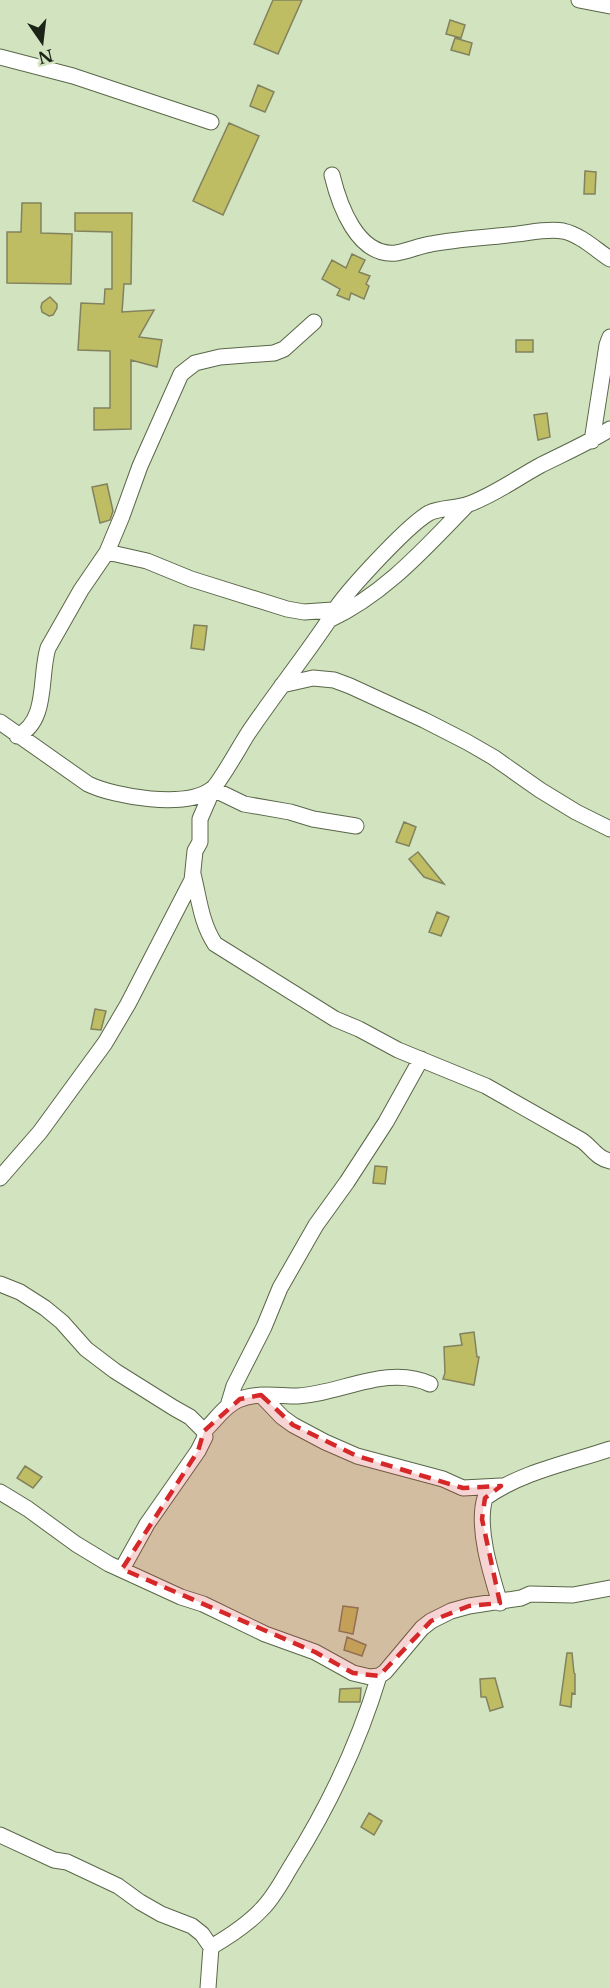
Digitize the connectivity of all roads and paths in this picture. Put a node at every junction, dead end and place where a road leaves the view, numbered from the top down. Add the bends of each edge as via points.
1 (579, 0) edge
2 (610, 6) edge
3 (0, 57) edge
4 (211, 122) dead end
5 (332, 175) dead end
6 (610, 259) edge
7 (314, 322) dead end
8 (610, 337) edge
9 (610, 429) edge
10 (592, 441) junction
11 (467, 505) junction
12 (107, 552) junction
13 (331, 615) junction
14 (282, 685) junction
15 (0, 722) edge
16 (17, 736) junction
17 (213, 789) junction
18 (356, 826) dead end
19 (610, 829) edge
20 (193, 872) junction
21 (421, 1059) junction
22 (610, 1161) edge
23 (0, 1178) edge
24 (0, 1284) edge
25 (430, 1384) dead end
26 (261, 1395) junction
27 (228, 1406) junction
28 (204, 1431) junction
29 (610, 1449) edge
30 (501, 1486) junction
31 (0, 1492) edge
32 (122, 1569) junction
33 (610, 1588) edge
34 (500, 1602) junction
35 (379, 1676) junction
36 (0, 1835) edge
37 (211, 1947) junction
38 (208, 1988) edge

1 - 2 street
3 - 4 street via 73,76
5 - 6 street via 349,222 366,244 379,250 396,253 465,238 562,231 580,238
7 - 12 street via 284,350 220,357 186,369 140,466
8 - 10 street
9 - 10 street
10 - 11 street
11 - 13 street via 390,581 349,611
11 - 13 street via 443,508 416,523 374,563
12 - 13 street via 147,561 287,609
12 - 16 street via 48,648 36,717 26,732
13 - 14 street
14 - 17 street
14 - 19 street via 313,678 350,686 467,742 576,812
15 - 16 street
16 - 17 street via 100,790 163,800 187,798
17 - 18 street via 244,804
17 - 20 street via 200,819 200,842
20 - 21 street via 202,917 214,944 334,1019
20 - 23 street via 157,950 105,1043 40,1132
21 - 22 street via 486,1086
21 - 27 street via 386,1122 316,1225 280,1288
24 - 28 street via 45,1308 86,1349 190,1417
25 - 26 street via 395,1378 367,1380 299,1396
26 - 27 street
26 - 30 street via 293,1425 357,1455 463,1488
27 - 28 street
28 - 32 street via 198,1451 147,1524
29 - 30 street
30 - 34 street via 485,1498 482,1506 486,1555
31 - 32 street via 92,1554
32 - 35 street via 265,1634 315,1652 353,1673
33 - 34 street via 573,1595 530,1594
34 - 35 street via 469,1606 431,1621
35 - 37 street via 335,1790 292,1865 263,1908 233,1935
36 - 37 street via 118,1886 161,1914 192,1926
37 - 38 street

